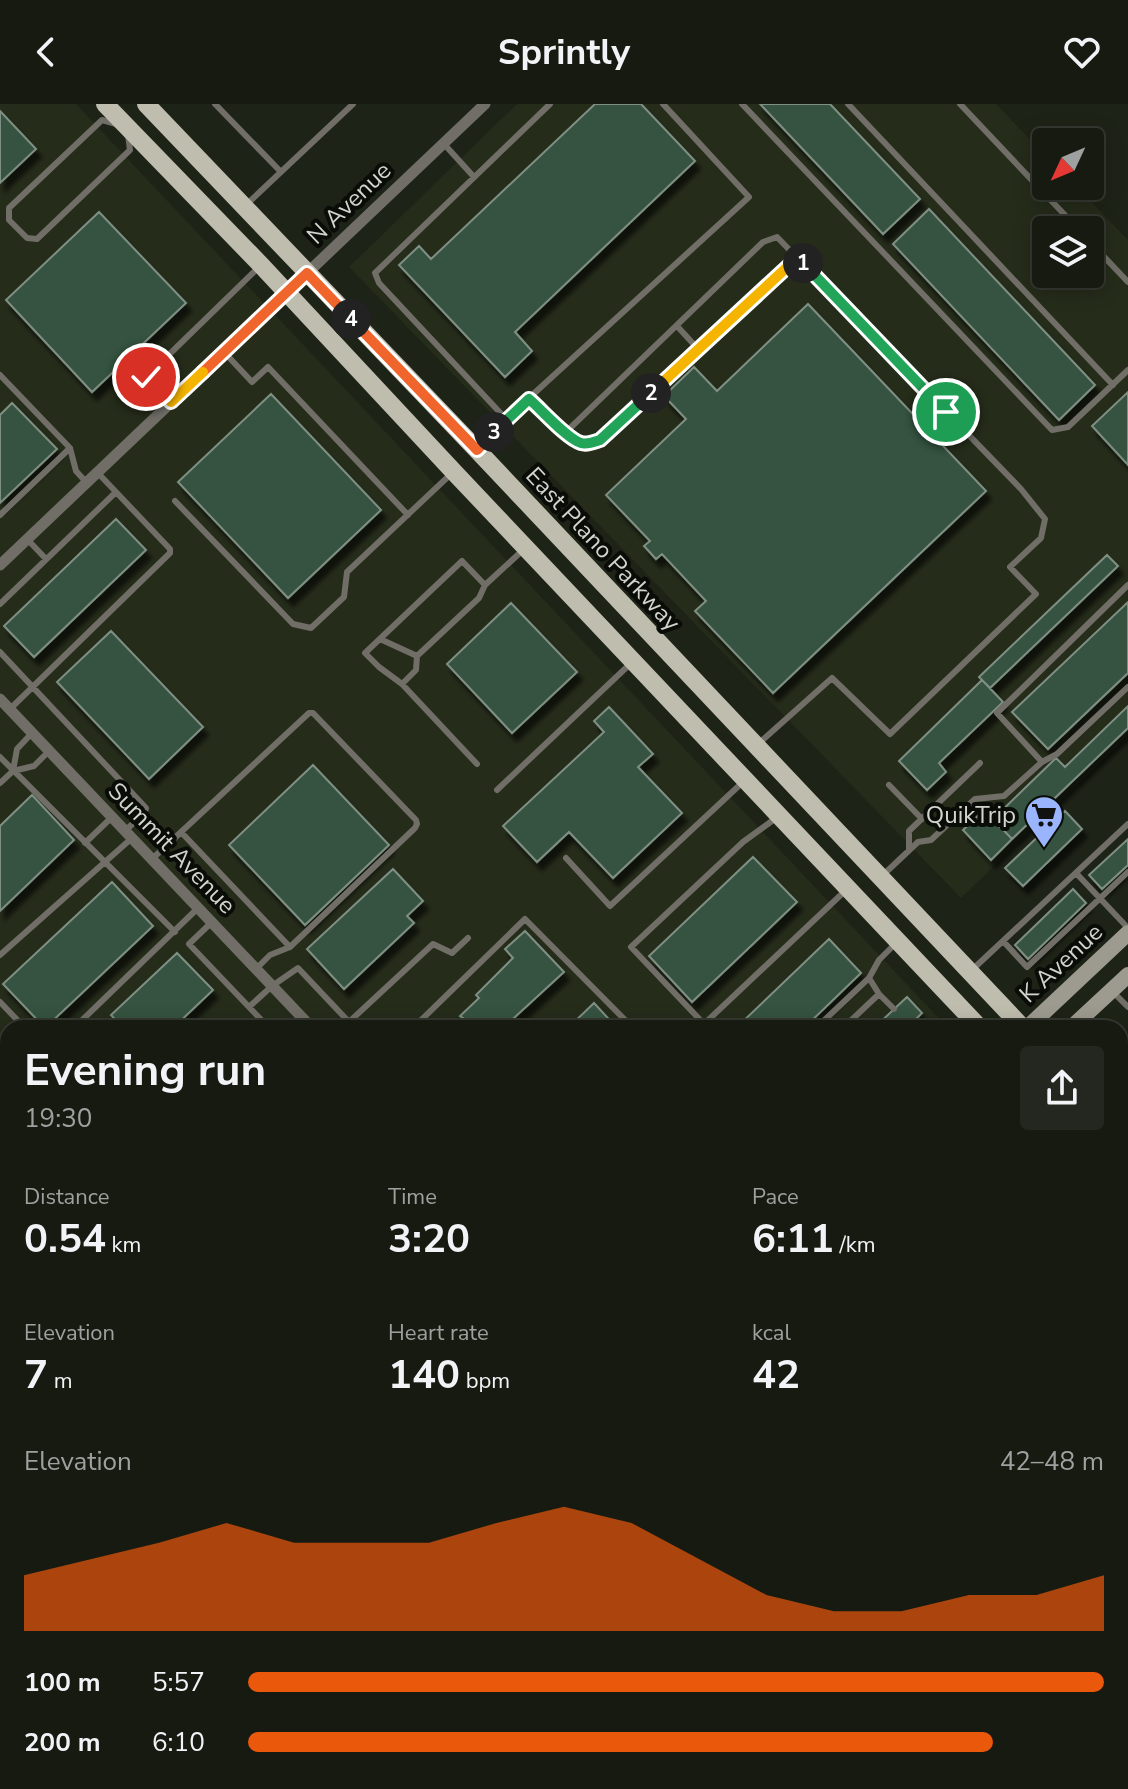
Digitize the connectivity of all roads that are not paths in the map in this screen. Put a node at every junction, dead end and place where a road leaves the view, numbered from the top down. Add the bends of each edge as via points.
1 (105, 104) edge
2 (215, 104) edge
3 (353, 104) edge
4 (485, 104) edge
5 (550, 104) edge
6 (663, 104) edge
7 (742, 104) edge
8 (848, 104) edge
9 (960, 104) edge
10 (147, 106) edge
11 (127, 127) junction
12 (443, 144) junction
13 (281, 172) junction
14 (474, 177) junction
15 (244, 207) junction
16 (1066, 216) edge
17 (1104, 257) edge
18 (797, 258) junction
19 (261, 265) junction
20 (307, 273) junction
21 (1128, 282) edge
22 (287, 294) junction
23 (677, 326) junction
24 (698, 349) junction
25 (224, 352) junction
26 (1128, 370) edge
27 (0, 375) edge
28 (1113, 385) junction
29 (529, 399) junction
30 (171, 402) junction
31 (506, 419) junction
32 (565, 433) junction
33 (70, 448) junction
34 (477, 450) junction
35 (97, 472) junction
36 (454, 472) junction
37 (86, 482) junction
38 (116, 492) junction
39 (175, 501) dead end
40 (0, 515) edge
41 (408, 515) junction
42 (27, 539) junction
43 (525, 548) junction
44 (46, 559) junction
45 (0, 565) edge
46 (485, 585) junction
47 (1128, 585) edge
48 (0, 604) edge
49 (380, 639) junction
50 (655, 640) junction
51 (0, 652) edge
52 (417, 656) junction
53 (633, 661) junction
54 (402, 684) junction
55 (32, 686) junction
56 (1128, 687) edge
57 (0, 699) edge
58 (10, 709) junction
59 (32, 733) junction
60 (756, 747) junction
61 (49, 751) junction
62 (0, 757) edge
63 (1042, 762) junction
64 (980, 763) dead end
65 (477, 764) dead end
66 (13, 771) junction
67 (745, 780) junction
68 (0, 783) edge
69 (889, 785) dead end
70 (497, 790) dead end
71 (779, 816) junction
72 (112, 817) junction
73 (922, 819) junction
74 (1128, 824) edge
75 (181, 832) junction
76 (128, 835) junction
77 (85, 843) junction
78 (909, 850) junction
79 (566, 858) dead end
80 (152, 859) junction
81 (103, 862) junction
82 (1128, 872) edge
83 (1076, 873) junction
84 (881, 877) junction
85 (848, 888) junction
86 (1100, 898) junction
87 (198, 908) junction
88 (212, 922) junction
89 (1128, 930) edge
90 (175, 932) junction
91 (468, 938) dead end
92 (898, 941) junction
93 (1003, 941) junction
94 (290, 947) junction
95 (0, 955) edge
96 (256, 969) junction
97 (970, 972) junction
98 (1128, 975) edge
99 (869, 978) junction
100 (272, 986) junction
101 (1111, 991) junction
102 (879, 994) junction
103 (0, 1002) edge
104 (249, 1007) junction
105 (1128, 1007) edge
106 (894, 1009) dead end
107 (17, 1020) edge
108 (82, 1020) edge
109 (261, 1020) edge
110 (304, 1020) edge
111 (342, 1020) edge
112 (351, 1020) edge
113 (421, 1020) edge
114 (625, 1020) edge
115 (700, 1020) edge
116 (712, 1020) edge
117 (824, 1020) edge
118 (851, 1020) edge
119 (972, 1020) edge
120 (1017, 1020) edge
121 (1033, 1020) edge
122 (1080, 1020) edge

1 - 11 main road
2 - 13 lane
3 - 13 lane
4 - 12 street, N Avenue
5 - 14 lane
6 - 29 lane via 749,197
7 - 28 lane via 1052,430 1068,427
8 - 28 lane
9 - 16 lane
10 - 11 main road
10 - 15 main road, East Plano Parkway
11 - 11 lane via 102,120 9,208 9,220 27,238 37,239 130,150
11 - 19 main road
12 - 14 lane
12 - 20 street, N Avenue
13 - 15 lane
14 - 31 lane via 375,273
15 - 20 main road, East Plano Parkway
17 - 21 lane
18 - 23 lane via 777,237 763,242
18 - 24 lane
18 - 60 lane via 1045,519 1041,538 1010,567 1036,594 890,734 832,678
19 - 22 main road
19 - 30 lane via 146,377
20 - 22 street, N Avenue
20 - 34 main road, East Plano Parkway
22 - 25 street, N Avenue
22 - 36 main road
23 - 24 lane
23 - 32 lane
24 - 32 lane via 600,440 580,443
25 - 30 street, N Avenue
25 - 41 lane via 252,382 268,367
26 - 28 lane
27 - 33 lane
29 - 31 lane
29 - 32 lane
30 - 35 street, N Avenue
31 - 34 lane
33 - 37 lane via 76,471
33 - 40 lane
34 - 36 main road
34 - 50 main road, East Plano Parkway
35 - 37 street, N Avenue
35 - 38 lane
36 - 41 lane
36 - 43 main road
37 - 42 street, N Avenue
38 - 44 lane
38 - 55 lane via 170,553
39 - 41 lane via 293,624 311,628 344,597 347,572
42 - 44 lane
42 - 45 street, N Avenue
43 - 46 lane
43 - 53 main road
44 - 48 lane
46 - 49 lane via 462,561
46 - 52 lane via 479,598
47 - 63 lane via 997,713
49 - 52 lane
49 - 54 lane via 365,653
50 - 53 main road
50 - 60 main road, East Plano Parkway
51 - 55 lane
52 - 54 lane via 416,670
53 - 67 main road
53 - 70 lane
54 - 65 lane
55 - 58 lane
55 - 76 lane via 146,808
56 - 63 lane
57 - 58 street, Summit Avenue
58 - 59 street, Summit Avenue
59 - 61 street, Summit Avenue
59 - 66 lane via 17,749
60 - 67 main road
60 - 84 main road, East Plano Parkway
61 - 66 lane via 34,766
61 - 72 street, Summit Avenue
62 - 66 lane
63 - 78 lane via 1004,796 975,799 931,840
64 - 73 lane
66 - 68 lane
66 - 77 lane
67 - 71 main road
67 - 79 lane via 610,906
69 - 73 lane
71 - 85 main road
71 - 115 lane via 743,842 631,947
72 - 76 street, Summit Avenue
72 - 77 lane
73 - 78 lane via 909,831
74 - 83 lane
75 - 80 lane
75 - 94 lane
75 - 94 lane via 309,713 406,809 416,820 415,828
76 - 80 street, Summit Avenue
76 - 81 lane
77 - 81 lane
78 - 84 lane
80 - 87 street, Summit Avenue
81 - 90 lane
81 - 95 lane
82 - 86 lane
83 - 86 lane
83 - 93 lane
84 - 85 main road
84 - 97 main road, East Plano Parkway
85 - 92 main road
85 - 116 lane
86 - 89 lane
86 - 93 lane via 1027,967
87 - 88 street, Summit Avenue
87 - 90 lane
88 - 96 street, Summit Avenue
88 - 104 lane via 189,944
89 - 121 main road, K Avenue
90 - 108 lane
91 - 112 lane via 452,953 433,944
92 - 99 lane
92 - 119 main road
93 - 97 lane
94 - 96 lane via 270,955
96 - 100 street, Summit Avenue
97 - 120 main road, East Plano Parkway
98 - 101 main road
99 - 102 lane
99 - 117 lane
100 - 104 lane
100 - 110 street, Summit Avenue
100 - 111 lane via 298,968
101 - 105 lane
101 - 122 main road
102 - 106 lane
102 - 118 lane
103 - 107 lane
104 - 109 lane
113 - 114 lane via 525,919

